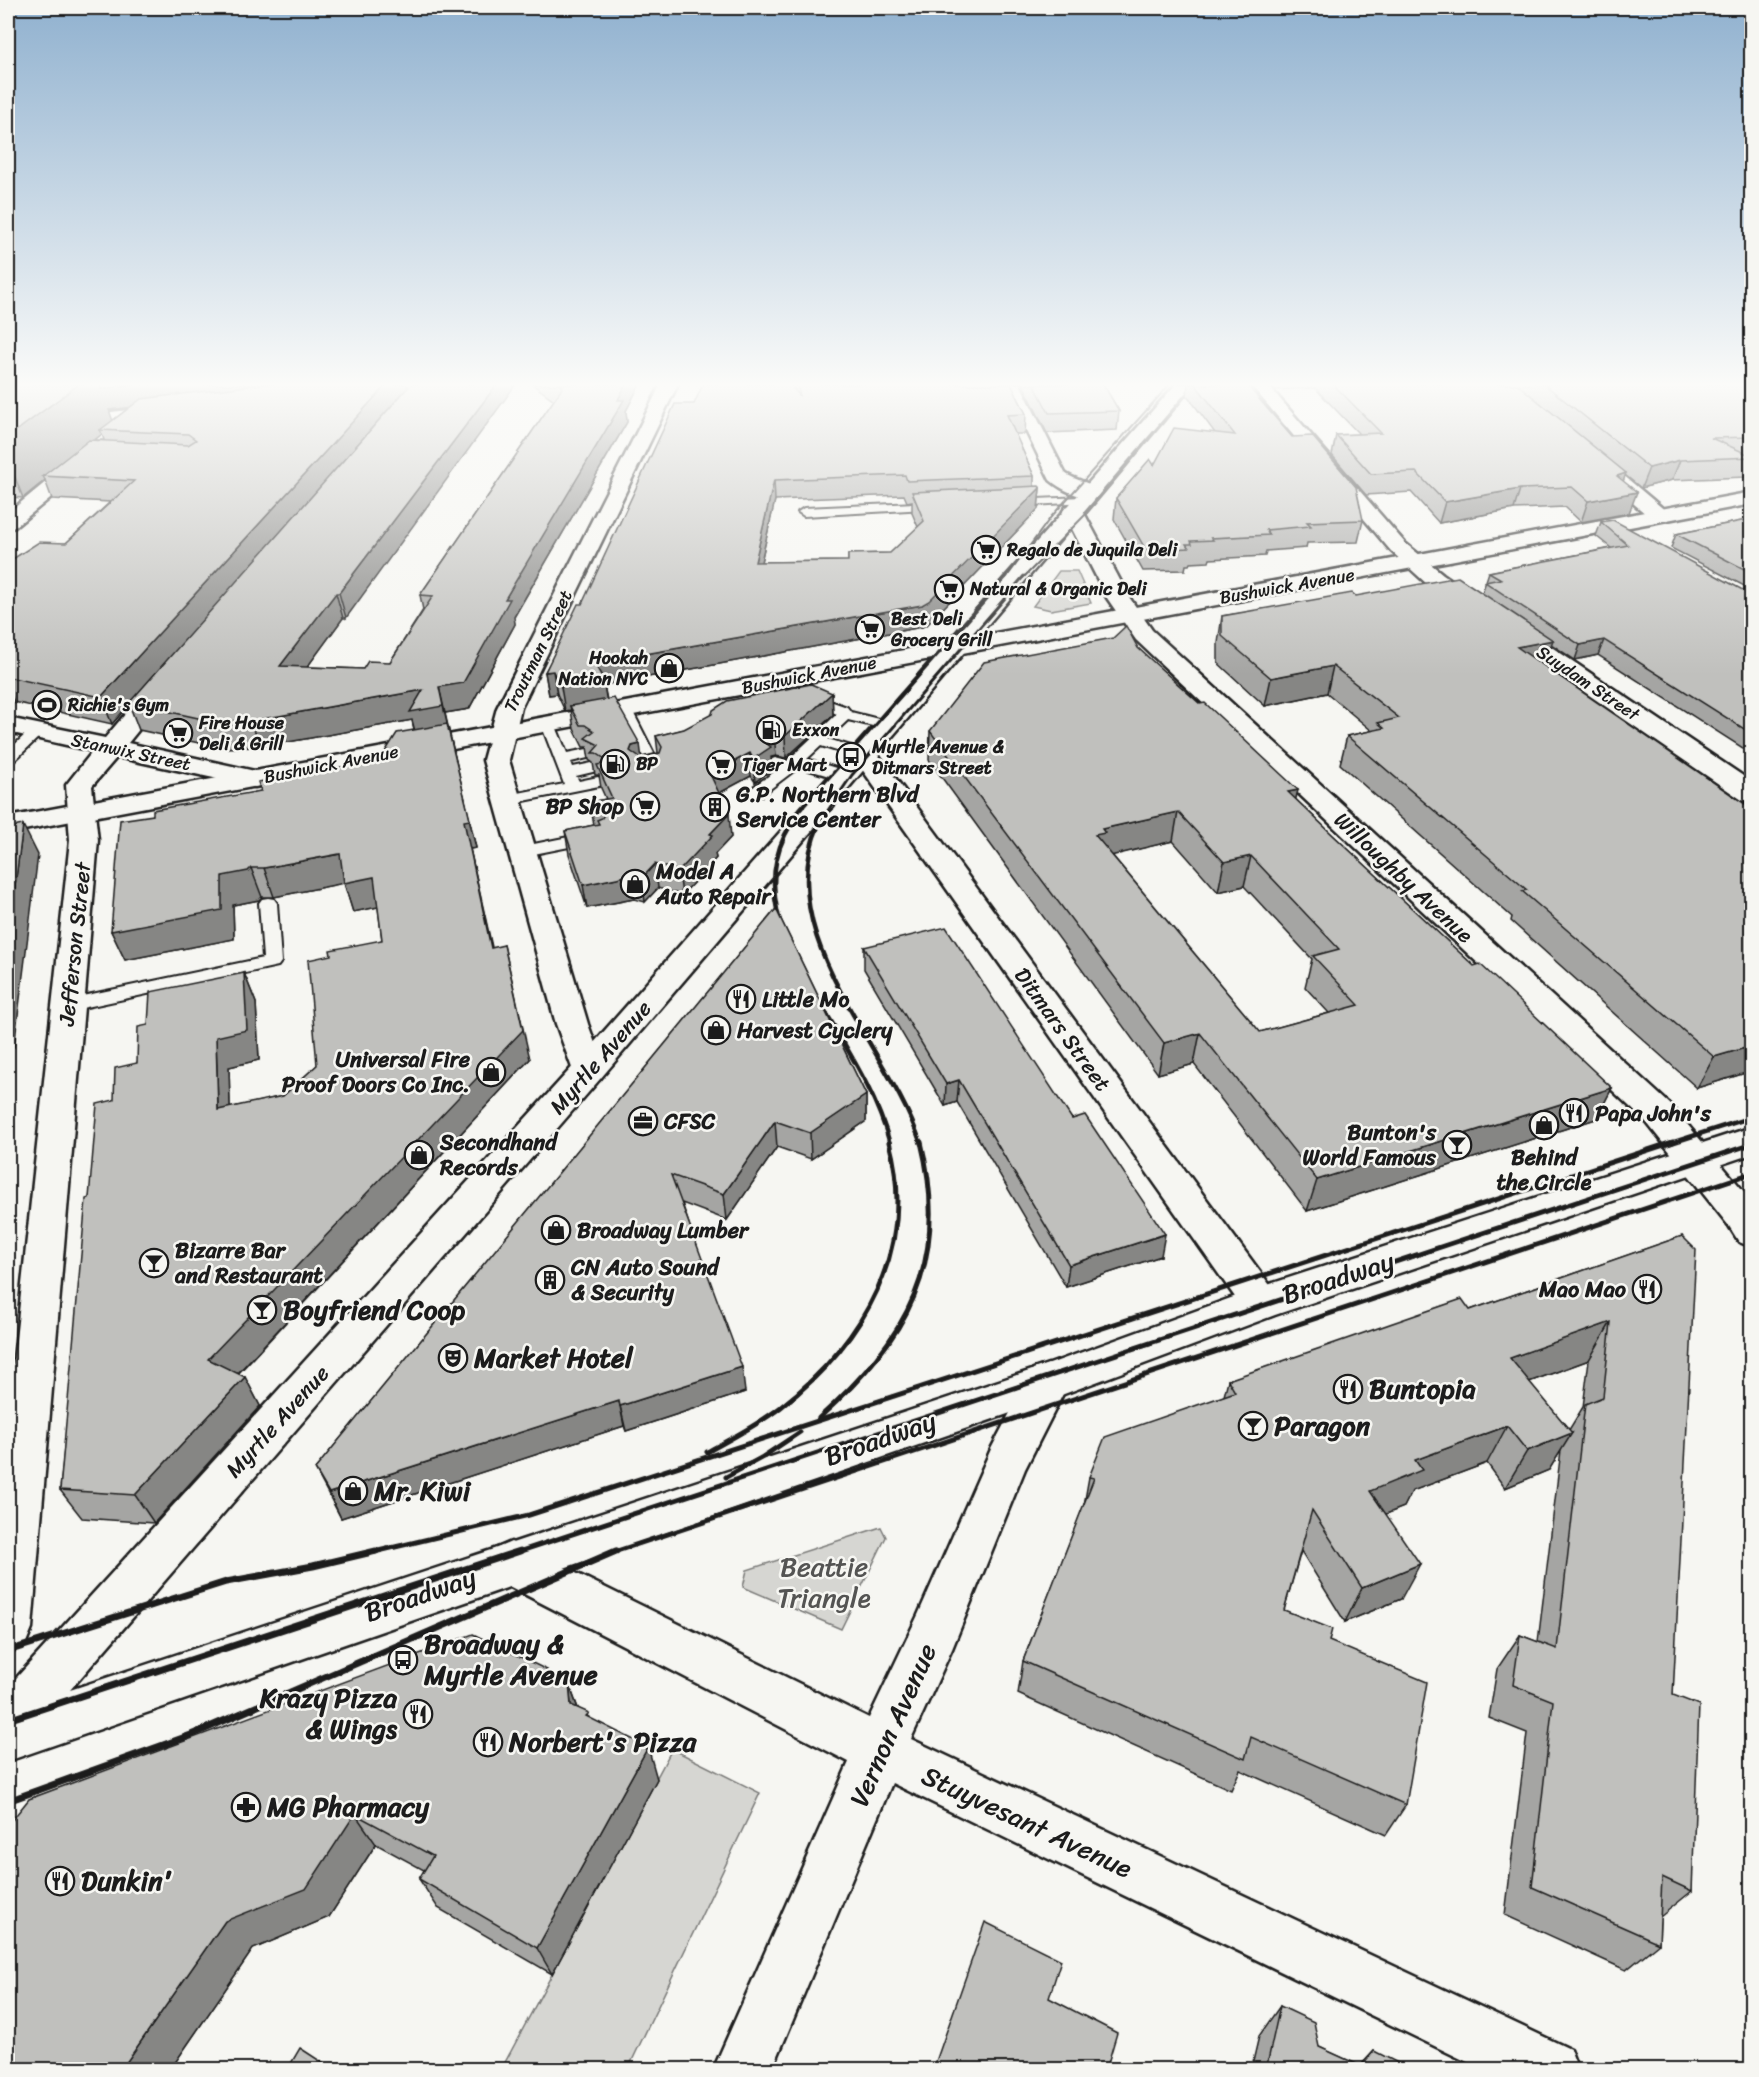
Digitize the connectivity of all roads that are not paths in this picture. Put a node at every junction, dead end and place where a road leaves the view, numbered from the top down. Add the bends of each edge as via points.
1 (61, 481) edge
2 (622, 481) edge
3 (1063, 481) edge
4 (1100, 481) edge
5 (1341, 481) edge
6 (1618, 481) edge
7 (1752, 498) edge
8 (1082, 501) junction
9 (1002, 504) edge
10 (955, 506) edge
11 (804, 512) dead end
12 (1660, 516) junction
13 (8, 523) edge
14 (1612, 525) junction
15 (1639, 539) edge
16 (1416, 562) junction
17 (1130, 615) junction
18 (955, 648) junction
19 (177, 669) edge
20 (801, 699) junction
21 (625, 710) junction
22 (548, 724) junction
23 (8, 725) edge
24 (889, 726) junction
25 (36, 732) junction
26 (503, 733) junction
27 (813, 741) junction
28 (108, 747) junction
29 (640, 756) edge
30 (8, 759) edge
31 (856, 765) junction
32 (592, 768) dead end
33 (567, 773) junction
34 (255, 779) junction
35 (755, 793) dead end
36 (1752, 794) edge
37 (509, 799) junction
38 (81, 811) junction
39 (8, 825) edge
40 (598, 836) edge
41 (524, 850) junction
42 (268, 903) dead end
43 (68, 1005) junction
44 (588, 1071) junction
45 (1752, 1140) edge
46 (1697, 1160) junction
47 (1752, 1232) edge
48 (1261, 1303) junction
49 (1048, 1382) junction
50 (511, 1564) junction
51 (8, 1628) edge
52 (8, 1724) edge
53 (8, 1736) edge
54 (880, 1751) junction
55 (742, 2070) edge
56 (1549, 2070) edge

1 - 13 street
2 - 26 street, Troutman Street via 508,708
3 - 8 street
4 - 8 street, Myrtle Avenue
5 - 16 street, Suydam Street via 1398,547
6 - 12 street
7 - 12 street, Bushwick Avenue
8 - 9 lane
8 - 17 street, Willoughby Avenue via 1118,598
8 - 18 street, Myrtle Avenue
10 - 11 lane
12 - 14 street, Bushwick Avenue
14 - 15 street
14 - 16 street, Bushwick Avenue
16 - 17 street, Bushwick Avenue
16 - 36 street, Suydam Street via 1445,586
17 - 18 street, Bushwick Avenue
17 - 46 street, Willoughby Avenue via 1144,635 1659,1114
18 - 20 street, Bushwick Avenue
18 - 24 street, Myrtle Avenue
19 - 28 street, Jefferson Street
20 - 21 street, Bushwick Avenue via 728,696
20 - 27 lane via 842,710
21 - 22 street, Bushwick Avenue
21 - 29 lane
22 - 26 street, Bushwick Avenue
22 - 33 lane
23 - 25 street, Stanwix Street
24 - 27 lane
24 - 31 street, Myrtle Avenue
25 - 28 street, Stanwix Street
25 - 30 lane
26 - 34 street, Bushwick Avenue
26 - 37 street, Troutman Street via 496,760
27 - 31 lane
27 - 31 lane
27 - 35 lane
28 - 34 street, Stanwix Street
28 - 38 street, Jefferson Street via 79,785
31 - 44 street, Myrtle Avenue
31 - 48 street, Ditmars Street
32 - 33 lane
33 - 37 lane
34 - 38 street, Bushwick Avenue
37 - 41 street, Troutman Street
38 - 39 street, Bushwick Avenue
38 - 43 street, Jefferson Street via 84,840
40 - 41 lane
41 - 44 street, Troutman Street
42 - 43 lane via 272,962
43 - 51 street, Jefferson Street
44 - 52 street, Myrtle Avenue
45 - 46 street, Broadway
46 - 47 street, Willoughby Avenue
46 - 48 street, Broadway
48 - 49 street, Broadway
49 - 50 street, Broadway
49 - 54 street, Vernon Avenue via 1006,1463
50 - 53 street, Broadway
50 - 54 street, Stuyvesant Avenue
54 - 55 street, Vernon Avenue
54 - 56 street, Stuyvesant Avenue

